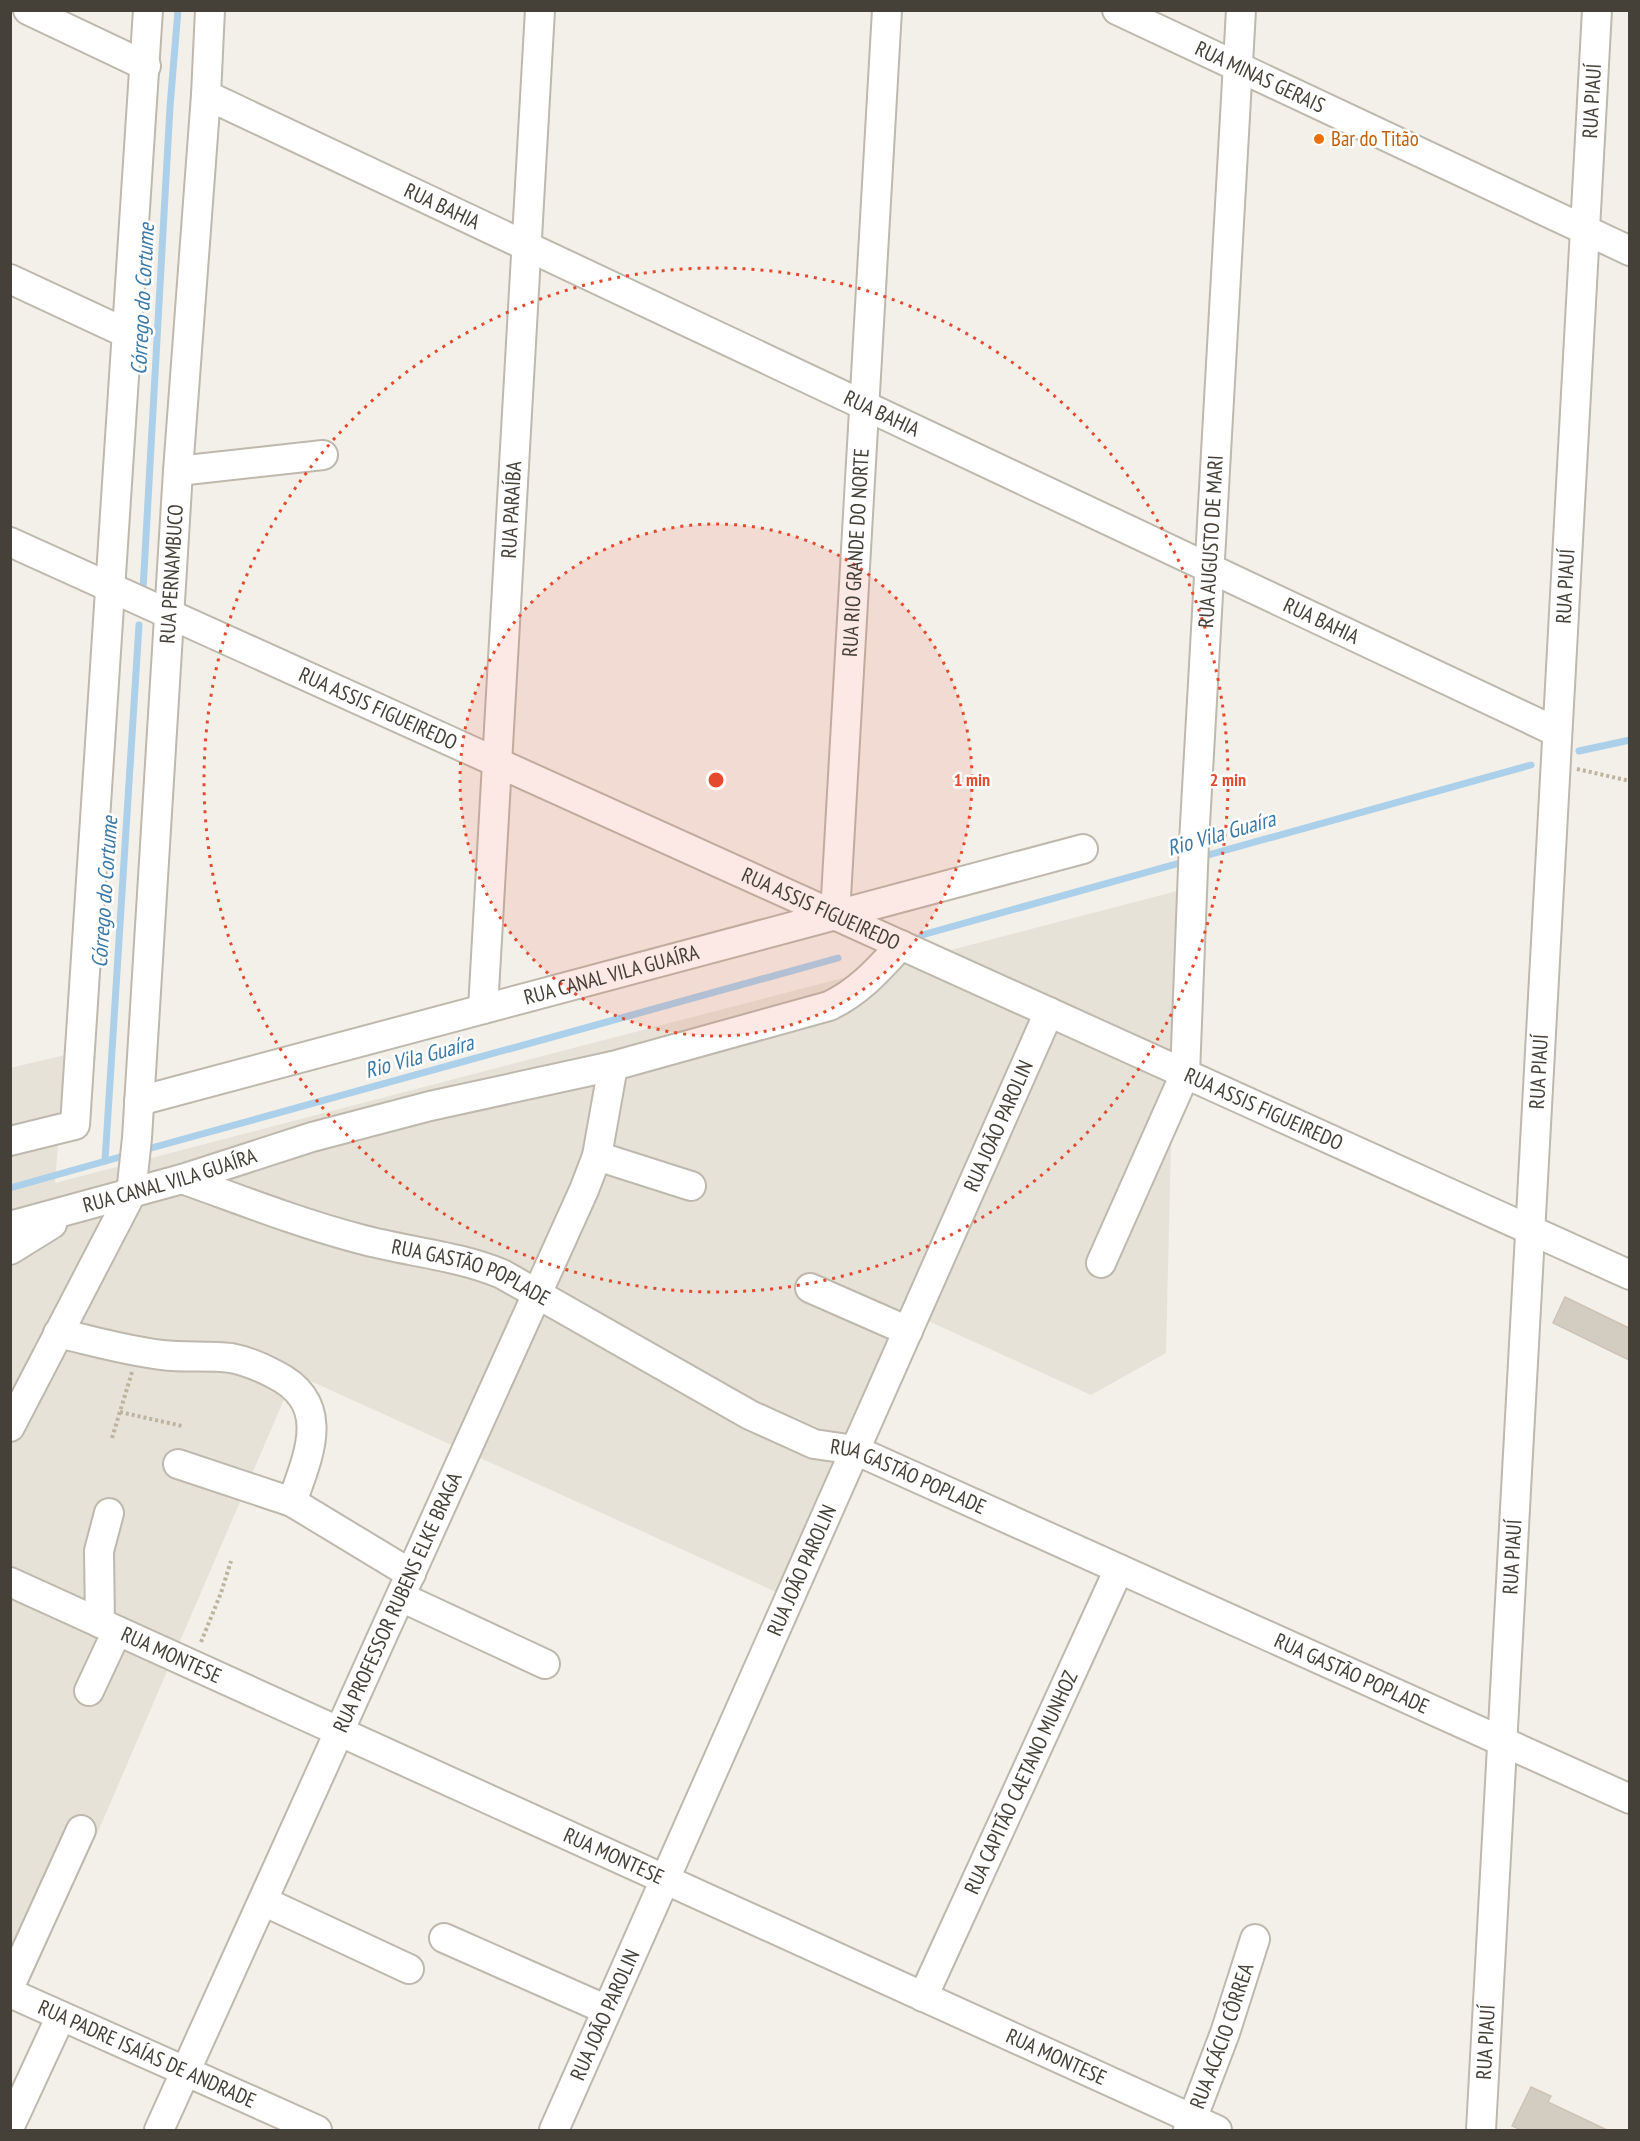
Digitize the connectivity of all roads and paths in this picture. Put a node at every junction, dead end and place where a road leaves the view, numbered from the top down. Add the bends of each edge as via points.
1 (28, 10) edge
2 (148, 10) edge
3 (210, 10) edge
4 (540, 10) edge
5 (887, 10) edge
6 (1117, 10) edge
7 (1241, 10) edge
8 (1597, 10) edge
9 (146, 66) junction
10 (1238, 67) junction
11 (206, 95) junction
12 (1585, 230) junction
13 (527, 246) junction
14 (1629, 251) edge
15 (10, 279) edge
16 (126, 333) junction
17 (864, 405) junction
18 (323, 454) dead end
19 (178, 471) junction
20 (10, 542) edge
21 (1209, 568) junction
22 (110, 587) junction
23 (170, 614) junction
24 (1557, 732) junction
25 (497, 761) junction
26 (1556, 765) junction
27 (1629, 781) edge
28 (1083, 849) dead end
29 (835, 915) junction
30 (901, 945) junction
31 (483, 1009) junction
32 (1049, 1012) junction
33 (612, 1066) junction
34 (1185, 1074) junction
35 (139, 1101) junction
36 (10, 1141) edge
37 (597, 1156) junction
38 (183, 1179) junction
39 (133, 1181) junction
40 (691, 1186) dead end
41 (78, 1209) junction
42 (10, 1226) edge
43 (1531, 1230) junction
44 (10, 1250) edge
45 (1101, 1263) dead end
46 (1629, 1275) edge
47 (810, 1288) dead end
48 (538, 1293) junction
49 (908, 1331) junction
50 (58, 1333) junction
51 (138, 1352) junction
52 (120, 1412) junction
53 (182, 1426) dead end
54 (10, 1427) edge
55 (112, 1438) dead end
56 (855, 1450) junction
57 (178, 1464) dead end
58 (292, 1502) junction
59 (109, 1513) dead end
60 (231, 1561) dead end
61 (1119, 1569) junction
62 (10, 1582) edge
63 (406, 1585) junction
64 (108, 1627) junction
65 (545, 1664) dead end
66 (192, 1665) junction
67 (89, 1691) dead end
68 (339, 1732) junction
69 (1503, 1742) junction
70 (1629, 1799) edge
71 (81, 1830) dead end
72 (665, 1880) junction
73 (263, 1901) junction
74 (444, 1938) dead end
75 (1255, 1940) dead end
76 (409, 1969) dead end
77 (10, 1986) edge
78 (10, 1993) edge
79 (922, 1997) junction
80 (607, 2010) junction
81 (61, 2016) junction
82 (186, 2072) junction
83 (10, 2126) edge
84 (1199, 2127) edge
85 (159, 2130) edge
86 (317, 2130) edge
87 (554, 2130) edge
88 (1481, 2130) edge

1 - 9 street
2 - 9 street
3 - 11 street, RUA PERNAMBUCO
4 - 13 street, RUA PARAÍBA
5 - 17 street, RUA RIO GRANDE DO NORTE
6 - 10 street, RUA MINAS GERAIS
7 - 10 street, RUA AUGUSTO DE MARI
8 - 12 street, RUA PIAUÍ
9 - 16 street
10 - 12 street, RUA MINAS GERAIS
10 - 21 street, RUA AUGUSTO DE MARI
11 - 13 street, RUA BAHIA
11 - 19 street, RUA PERNAMBUCO
12 - 14 street, RUA MINAS GERAIS
12 - 24 street, RUA PIAUÍ
13 - 17 street, RUA BAHIA
13 - 25 street, RUA PARAÍBA
15 - 16 street
16 - 22 street
17 - 21 street, RUA BAHIA
17 - 29 street, RUA RIO GRANDE DO NORTE
18 - 19 street
19 - 23 street, RUA PERNAMBUCO
20 - 22 street, RUA ASSIS FIGUEIREDO
21 - 24 street, RUA BAHIA
21 - 34 street, RUA AUGUSTO DE MARI
22 - 23 street, RUA ASSIS FIGUEIREDO
22 - 36 street via 75,1125
23 - 25 street, RUA ASSIS FIGUEIREDO
23 - 35 street, RUA PERNAMBUCO
24 - 26 street, RUA PIAUÍ
25 - 29 street, RUA ASSIS FIGUEIREDO
25 - 31 street, RUA PARAÍBA
26 - 27 path
26 - 43 street, RUA PIAUÍ
28 - 29 street, RUA CANAL VILA GUAÍRA
29 - 30 street, RUA ASSIS FIGUEIREDO
29 - 31 street, RUA CANAL VILA GUAÍRA
30 - 32 street, RUA ASSIS FIGUEIREDO
30 - 33 street, RUA CANAL VILA GUAÍRA via 863,985 830,1006
31 - 35 street, RUA CANAL VILA GUAÍRA
32 - 34 street, RUA ASSIS FIGUEIREDO
32 - 49 street, RUA JOÃO PAROLIN
33 - 37 street, RUA PROFESSOR RUBENS ELKE BRAGA
33 - 38 street, RUA CANAL VILA GUAÍRA via 398,1114 284,1145
34 - 43 street, RUA ASSIS FIGUEIREDO
34 - 45 street
35 - 39 street, RUA PERNAMBUCO
37 - 40 street
37 - 48 street, RUA PROFESSOR RUBENS ELKE BRAGA
38 - 39 street, RUA CANAL VILA GUAÍRA
38 - 48 street, RUA GASTÃO POPLADE via 329,1231 480,1265
39 - 41 street, RUA CANAL VILA GUAÍRA
39 - 50 street
41 - 42 street, RUA CANAL VILA GUAÍRA
41 - 44 street
43 - 46 street, RUA ASSIS FIGUEIREDO
43 - 69 street, RUA PIAUÍ
47 - 49 street
48 - 56 street, RUA GASTÃO POPLADE via 750,1415 814,1444
48 - 63 street, RUA PROFESSOR RUBENS ELKE BRAGA
49 - 56 street, RUA JOÃO PAROLIN
50 - 51 street
50 - 54 street
51 - 52 path
51 - 58 street via 233,1359 259,1366 298,1389 312,1419 312,1437
52 - 53 path
52 - 55 path
56 - 61 street, RUA GASTÃO POPLADE
56 - 72 street, RUA JOÃO PAROLIN
57 - 58 street
58 - 63 street
59 - 64 street via 99,1551
60 - 66 path
61 - 69 street, RUA GASTÃO POPLADE
61 - 79 street, RUA CAPITÃO CAETANO MUNHOZ
62 - 64 street, RUA MONTESE
63 - 65 street
63 - 68 street, RUA PROFESSOR RUBENS ELKE BRAGA
64 - 66 street, RUA MONTESE
64 - 67 street
66 - 68 street, RUA MONTESE
68 - 72 street, RUA MONTESE
68 - 73 street, RUA PROFESSOR RUBENS ELKE BRAGA
69 - 70 street, RUA GASTÃO POPLADE
69 - 88 street, RUA PIAUÍ
71 - 77 street
72 - 79 street, RUA MONTESE
72 - 80 street, RUA JOÃO PAROLIN
73 - 76 street
73 - 82 street, RUA PROFESSOR RUBENS ELKE BRAGA
74 - 80 street
75 - 84 street, RUA ACÁCIO CÔRREA
78 - 81 street, RUA PADRE ISAÍAS DE ANDRADE
79 - 84 street, RUA MONTESE
80 - 87 street, RUA JOÃO PAROLIN
81 - 82 street, RUA PADRE ISAÍAS DE ANDRADE
81 - 83 street
82 - 85 street, RUA PROFESSOR RUBENS ELKE BRAGA
82 - 86 street, RUA PADRE ISAÍAS DE ANDRADE

